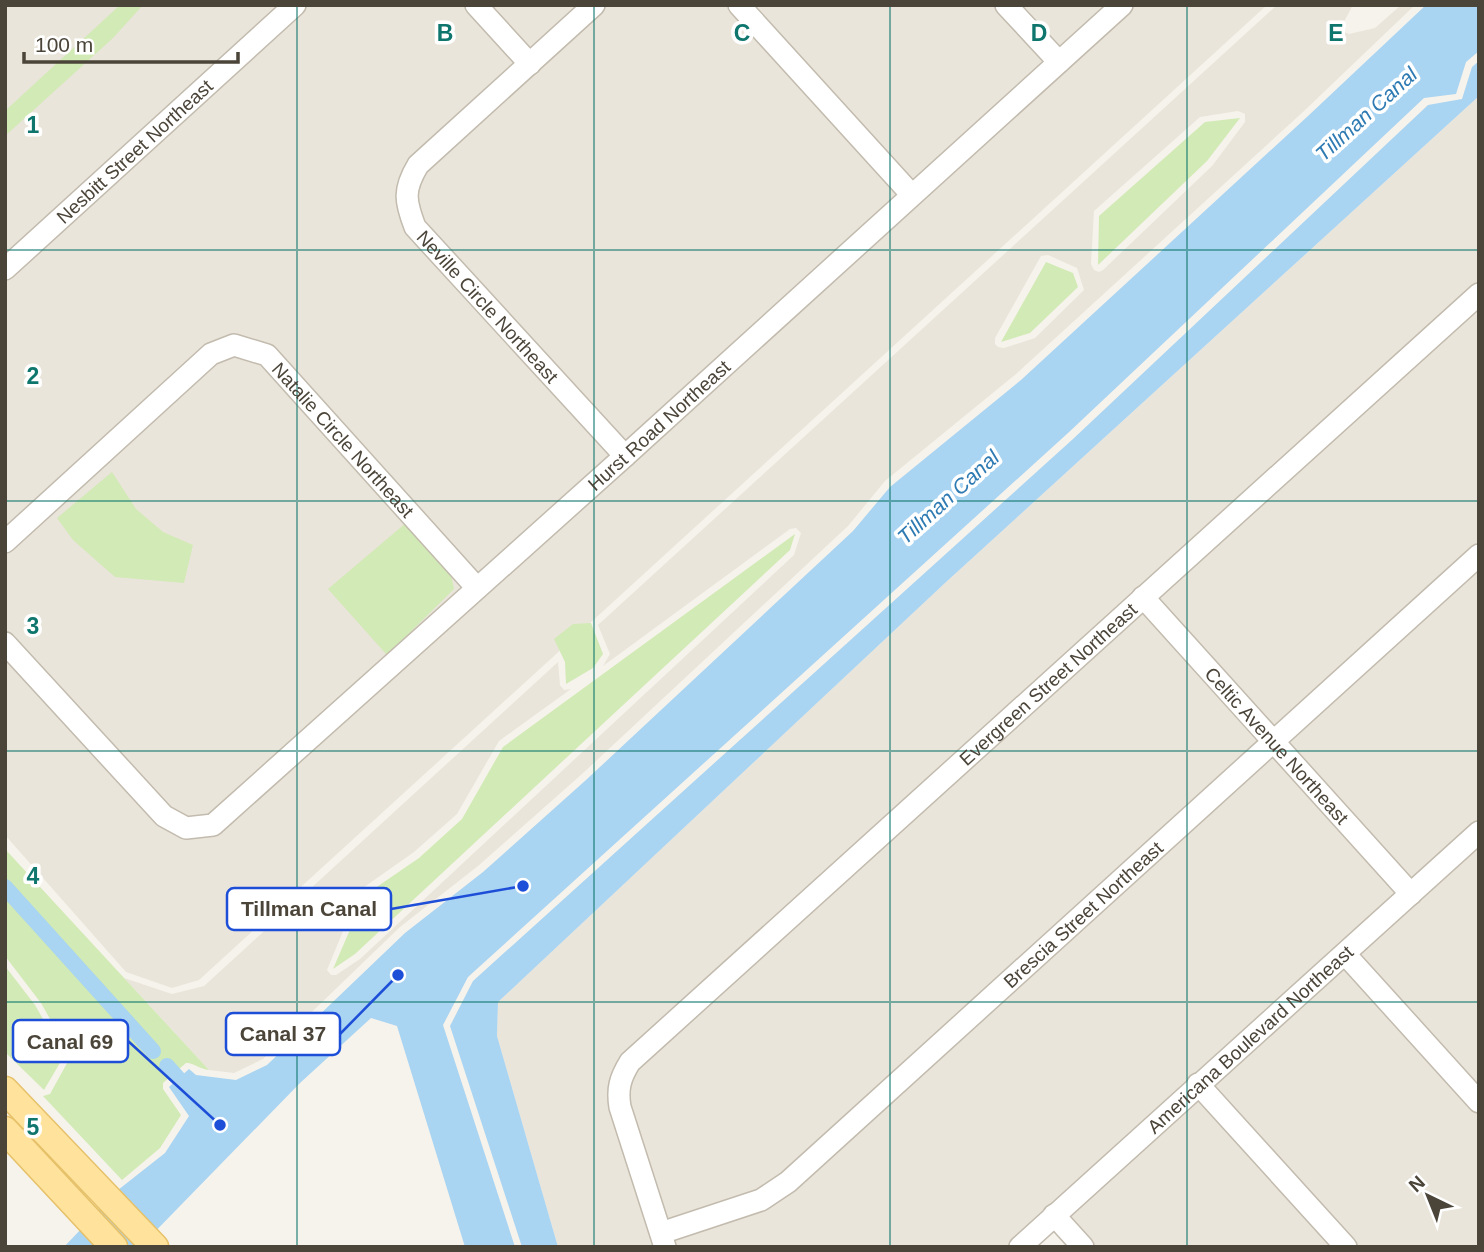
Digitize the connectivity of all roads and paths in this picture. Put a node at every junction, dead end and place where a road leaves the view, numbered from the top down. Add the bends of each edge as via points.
1 (295, 5) edge
2 (476, 5) edge
3 (594, 5) edge
4 (738, 5) edge
5 (1006, 5) edge
6 (1122, 5) edge
7 (1059, 62) junction
8 (530, 64) junction
9 (911, 194) junction
10 (5, 269) edge
11 (1479, 294) edge
12 (625, 456) junction
13 (5, 542) edge
14 (1479, 555) edge
15 (477, 587) junction
16 (1143, 597) junction
17 (5, 643) edge
18 (1274, 741) junction
19 (1479, 832) edge
20 (1411, 894) junction
21 (1345, 954) junction
22 (1198, 1084) junction
23 (5, 1090) edge
24 (1479, 1102) edge
25 (5, 1130) edge
26 (1054, 1215) junction
27 (663, 1240) edge
28 (114, 1247) edge
29 (155, 1247) edge
30 (1020, 1247) edge
31 (1083, 1247) edge
32 (1346, 1247) edge

1 - 10 street, Nesbitt Street Northeast
2 - 8 street
3 - 8 street, Neville Circle Northeast
4 - 9 street
5 - 7 street
6 - 7 street, Hurst Road Northeast
7 - 9 street, Hurst Road Northeast
8 - 12 street, Neville Circle Northeast via 418,165 409,181 406,202 415,228
9 - 12 street, Hurst Road Northeast
11 - 16 street, Evergreen Street Northeast
12 - 15 street, Hurst Road Northeast
13 - 15 street, Natalie Circle Northeast via 211,354 234,345 267,355
14 - 18 street, Brescia Street Northeast
15 - 17 street, Hurst Road Northeast via 213,825 187,828 164,816
16 - 18 street, Celtic Avenue Northeast
16 - 27 street, Evergreen Street Northeast via 630,1062 617,1093
18 - 20 street, Celtic Avenue Northeast
18 - 27 street, Brescia Street Northeast via 788,1182 761,1200
19 - 20 street, Americana Boulevard Northeast
20 - 21 street, Americana Boulevard Northeast
21 - 22 street, Americana Boulevard Northeast
21 - 24 street
22 - 26 street, Americana Boulevard Northeast
22 - 32 street
23 - 29 main road
25 - 28 main road
26 - 30 street, Americana Boulevard Northeast
26 - 31 street

